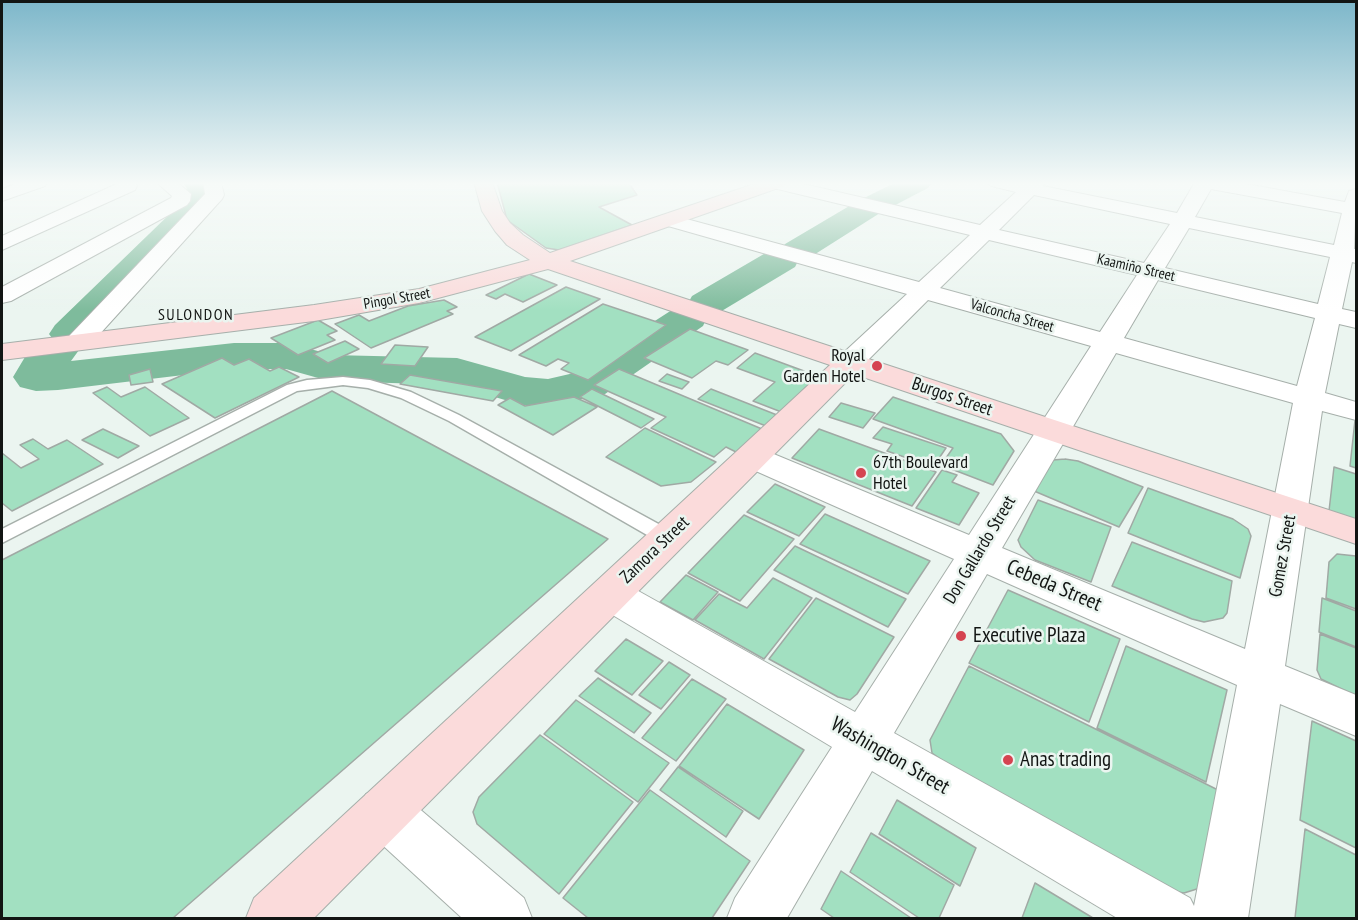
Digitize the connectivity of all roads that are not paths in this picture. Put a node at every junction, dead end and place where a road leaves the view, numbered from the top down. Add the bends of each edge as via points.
1 (32, 225) edge
2 (135, 225) edge
3 (187, 225) edge
4 (501, 225) edge
5 (653, 225) edge
6 (686, 225) edge
7 (955, 225) edge
8 (992, 225) edge
9 (1179, 225) edge
10 (1206, 225) edge
11 (1353, 225) edge
12 (39, 226) junction
13 (985, 232) junction
14 (111, 238) junction
15 (2, 244) edge
16 (1349, 255) edge
17 (547, 261) junction
18 (1151, 271) junction
19 (924, 291) junction
20 (2, 296) edge
21 (1343, 317) edge
22 (79, 341) junction
23 (1108, 342) junction
24 (2, 352) edge
25 (850, 362) junction
26 (1309, 398) junction
27 (1356, 411) edge
28 (1053, 431) junction
29 (752, 457) junction
30 (1290, 510) junction
31 (1356, 532) edge
32 (2, 537) edge
33 (668, 538) junction
34 (978, 554) junction
35 (610, 594) junction
36 (1262, 675) junction
37 (1356, 716) edge
38 (864, 741) junction
39 (384, 812) junction
40 (274, 918) edge
41 (504, 918) edge
42 (755, 918) edge
43 (1170, 918) edge
44 (1220, 918) edge

1 - 12 street
2 - 14 street
3 - 22 street
4 - 17 street, Burgos Street via 514,240
5 - 17 street, Pingol Street
6 - 19 street, Valconcha Street
7 - 13 street, Kaamiño Street
8 - 13 street, Zamora Street
9 - 18 street, Don Gallardo Street
10 - 16 street
11 - 16 street, Gomez Street
12 - 14 street
12 - 15 street
13 - 18 street, Kaamiño Street
13 - 19 street, Zamora Street
14 - 20 street
16 - 21 street, Gomez Street
17 - 22 street, Pingol Street via 490,280 390,301
17 - 25 street, Burgos Street
18 - 21 street, Kaamiño Street
18 - 23 street, Don Gallardo Street
19 - 23 street, Valconcha Street
19 - 25 street, Zamora Street
21 - 26 street, Gomez Street
22 - 24 street, Pingol Street
23 - 26 street, Valconcha Street
23 - 28 street, Don Gallardo Street
25 - 28 street, Burgos Street
25 - 29 street, Zamora Street
26 - 27 street, Valconcha Street
26 - 30 street, Gomez Street
28 - 30 street, Burgos Street
28 - 34 street, Don Gallardo Street
29 - 33 street, Zamora Street
29 - 34 street, Cebeda Street
30 - 31 street, Burgos Street
30 - 36 street, Gomez Street
32 - 33 lane via 292,388 343,381 406,395 454,418
33 - 35 street, Zamora Street
34 - 36 street, Cebeda Street
34 - 38 street, Don Gallardo Street
35 - 38 street, Washington Street
35 - 39 street, Zamora Street
36 - 37 street, Cebeda Street
36 - 44 street, Gomez Street
38 - 42 street, Don Gallardo Street
38 - 43 street, Washington Street
39 - 40 street, Zamora Street
39 - 41 street

